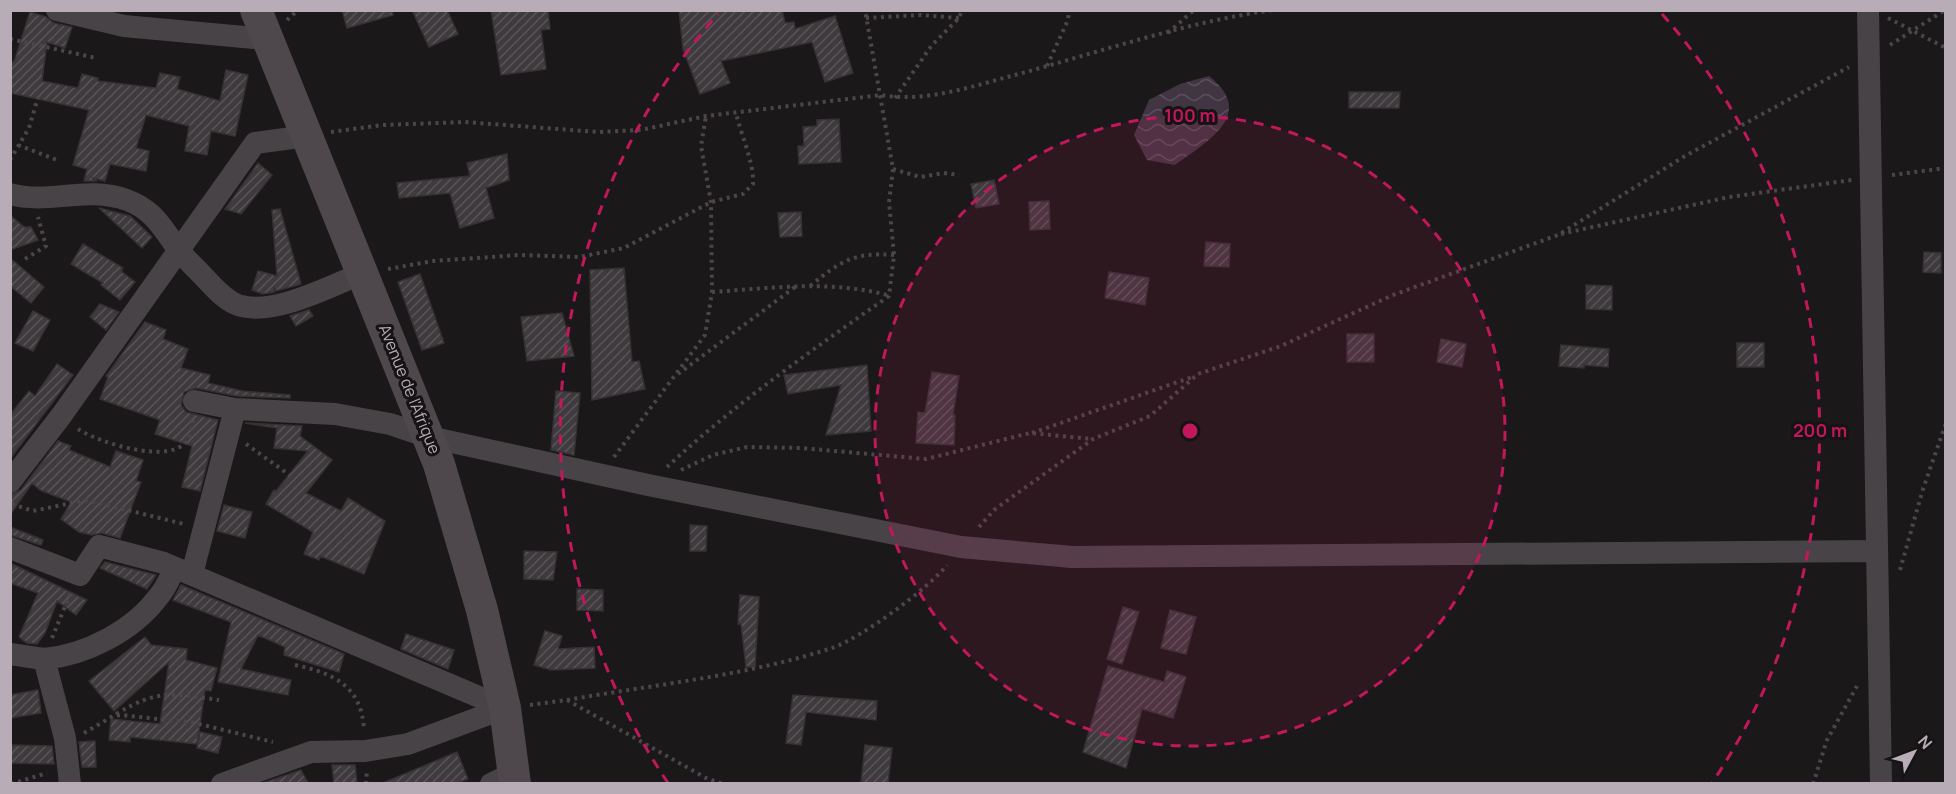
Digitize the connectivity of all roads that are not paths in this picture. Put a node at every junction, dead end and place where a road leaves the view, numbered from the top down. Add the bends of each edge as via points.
1 (57, 10) edge
2 (1876, 13) edge
3 (261, 25) edge
4 (307, 136) junction
5 (10, 195) edge
6 (179, 251) junction
7 (363, 273) junction
8 (195, 401) road end
9 (236, 409) junction
10 (429, 436) junction
11 (10, 483) edge
12 (10, 548) edge
13 (1877, 551) junction
14 (184, 571) junction
15 (10, 654) edge
16 (44, 659) junction
17 (505, 708) junction
18 (69, 777) edge
19 (507, 780) edge
20 (222, 783) edge
21 (1881, 783) edge

1 - 3 street via 124,26
2 - 13 street via 1869,56
3 - 4 main road, Avenue de l'Afrique
4 - 6 street via 255,143
4 - 7 main road, Avenue de l'Afrique
5 - 6 street via 33,199 72,193 99,194 126,200 161,222
6 - 7 street via 226,299 259,309
6 - 11 street
7 - 10 main road, Avenue de l'Afrique
8 - 9 street
9 - 10 street via 335,414
9 - 14 street via 203,527
10 - 13 street via 648,485 961,547 1072,557
10 - 17 main road, Avenue de l'Afrique via 482,610
12 - 14 street via 80,575 99,546
13 - 21 street
14 - 16 street via 143,614 117,633 86,650
14 - 17 street
15 - 16 street
16 - 18 street via 65,738
17 - 19 main road, Avenue de l'Afrique
17 - 20 street via 408,744 365,751 311,752

